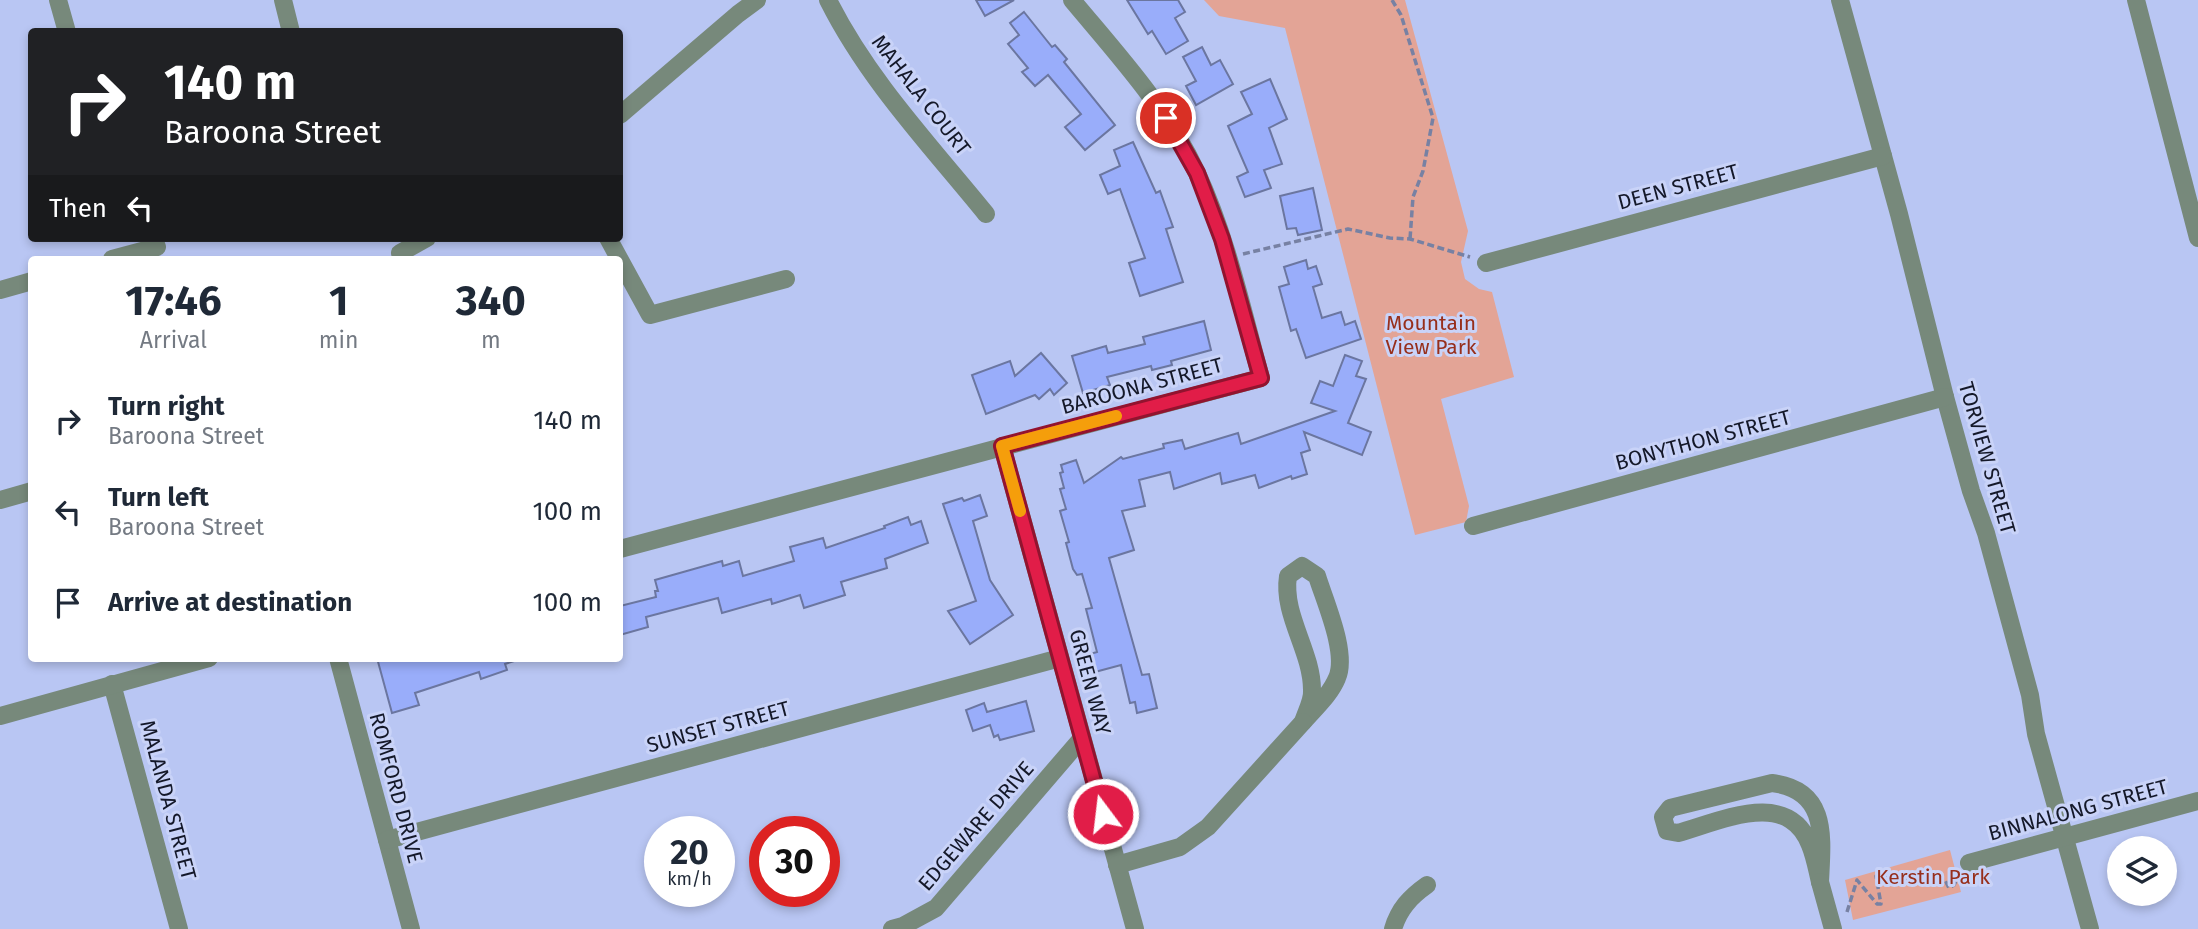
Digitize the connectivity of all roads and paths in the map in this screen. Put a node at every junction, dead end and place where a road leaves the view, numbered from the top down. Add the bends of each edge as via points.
1 (58, 0) edge
2 (283, 0) edge
3 (757, 0) edge
4 (828, 0) edge
5 (1072, 0) edge
6 (1392, 0) edge
7 (1840, 0) edge
8 (2136, 0) edge
9 (66, 28) edge
10 (290, 28) edge
11 (623, 112) edge
12 (1883, 156) junction
13 (986, 214) dead end
14 (2198, 238) edge
15 (1410, 239) junction
16 (418, 242) edge
17 (157, 247) dead end
18 (399, 250) edge
19 (123, 256) edge
20 (1228, 258) junction
21 (1486, 263) joint
22 (623, 266) edge
23 (786, 279) dead end
24 (28, 282) edge
25 (0, 290) edge
26 (1945, 397) junction
27 (1002, 446) junction
28 (28, 492) edge
29 (0, 500) edge
30 (1473, 526) dead end
31 (623, 548) edge
32 (1060, 658) junction
33 (194, 662) edge
34 (339, 662) edge
35 (112, 684) junction
36 (0, 716) edge
37 (1303, 722) junction
38 (1082, 738) junction
39 (2198, 801) edge
40 (2065, 837) junction
41 (387, 840) junction
42 (1969, 863) joint
43 (1117, 865) junction
44 (1820, 882) junction
45 (1427, 885) dead end
46 (1847, 915) dead end
47 (179, 929) edge
48 (411, 929) edge
49 (892, 929) edge
50 (1135, 929) edge
51 (1393, 929) edge
52 (1833, 929) edge
53 (2090, 929) edge

1 - 9 street
2 - 10 street
3 - 11 street
4 - 13 street, MAHALA COURT via 876,79
5 - 20 street, BAROONA STREET via 1166,118 1197,173
6 - 15 path via 1401,15 1433,118 1413,197
7 - 12 street, TORVIEW STREET
8 - 14 street
12 - 21 street, DEEN STREET
12 - 26 street, TORVIEW STREET
15 - 20 path via 1348,229
15 - 21 path
16 - 18 street
17 - 19 street
20 - 27 street, BAROONA STREET via 1261,378
22 - 23 street via 650,315
24 - 25 street
26 - 30 street, BONYTHON STREET
26 - 40 street, TORVIEW STREET via 1986,533
27 - 31 street, BAROONA STREET
27 - 32 street, GREEN WAY
28 - 29 street
32 - 38 street, GREEN WAY
32 - 41 street, SUNSET STREET
33 - 35 street
34 - 41 street, ROMFORD DRIVE
35 - 36 street
35 - 47 street, MALANDA STREET
37 - 37 street via 1339,676 1341,653 1317,576 1302,566 1288,576 1285,592 1313,693
37 - 43 street via 1208,827 1180,846
38 - 43 street, GREEN WAY
38 - 49 street, EDGEWARE DRIVE via 936,908
39 - 40 street, BINNALONG STREET
40 - 42 street, BINNALONG STREET
40 - 53 street, TORVIEW STREET
41 - 48 street, ROMFORD DRIVE
42 - 46 path via 1949,888 1945,880 1876,876 1881,904 1857,880
43 - 50 street, GREEN WAY
44 - 44 street via 1808,839 1786,816 1767,811 1678,833 1667,831 1663,817 1670,808 1749,787 1772,783 1796,789 1818,813
44 - 52 street
45 - 51 street via 1397,914

